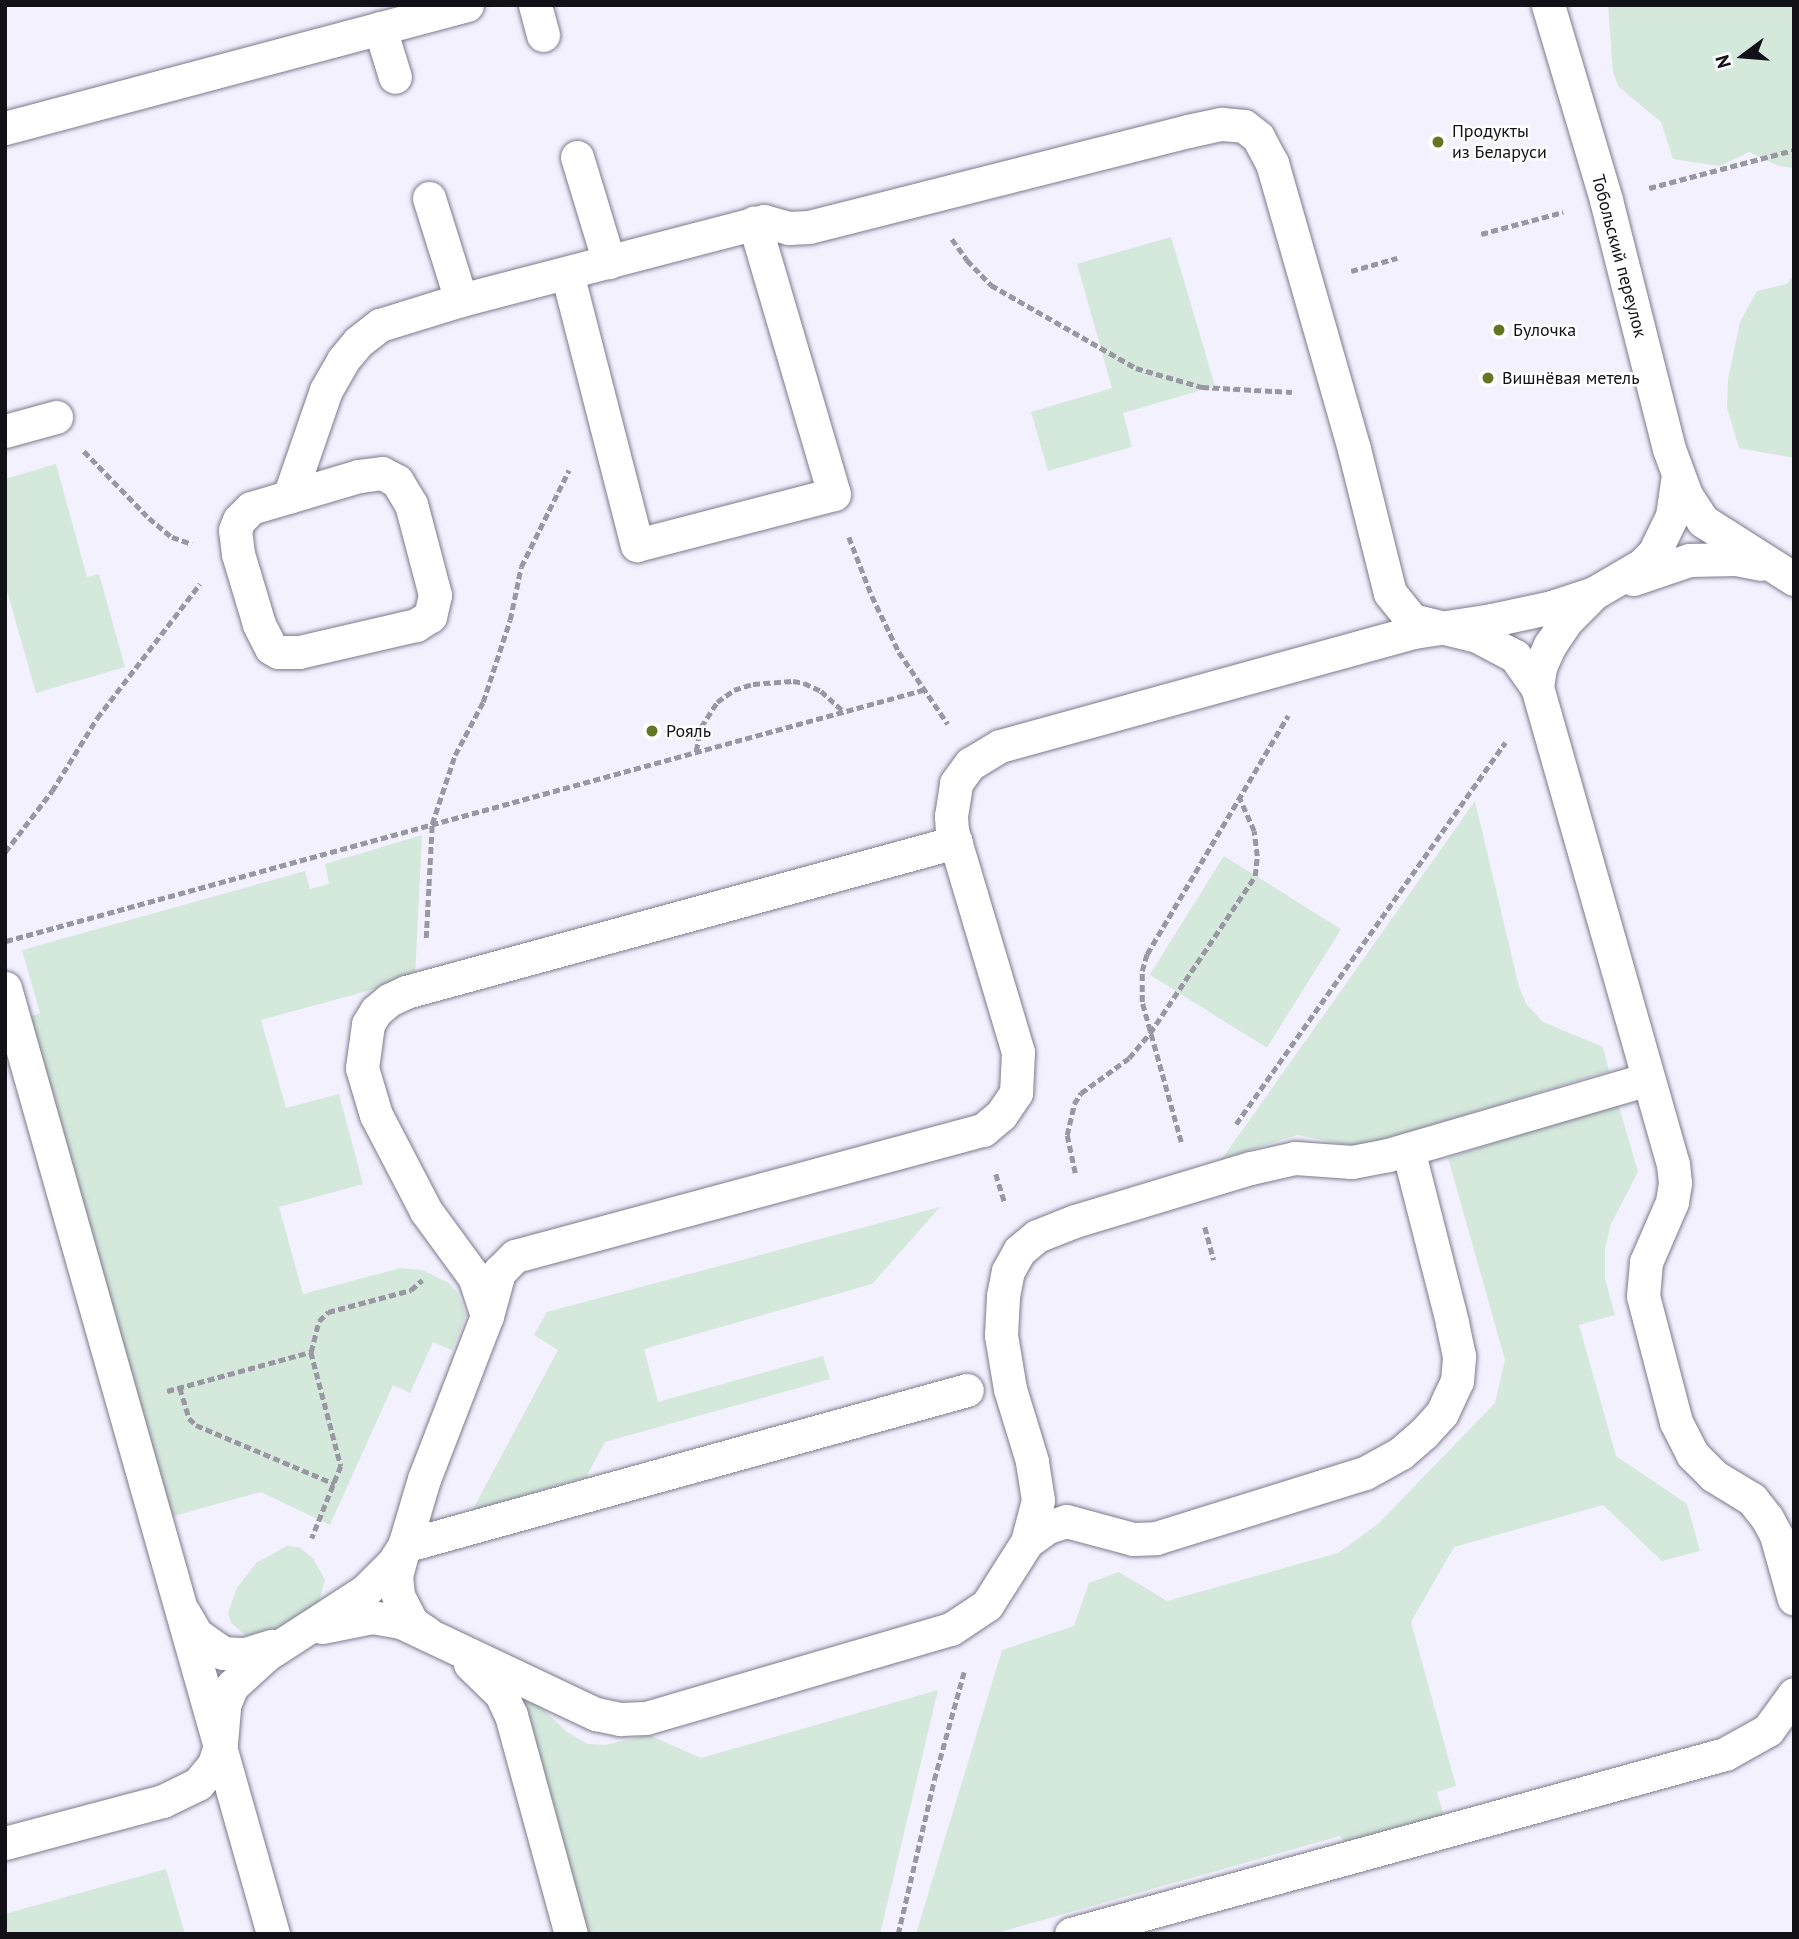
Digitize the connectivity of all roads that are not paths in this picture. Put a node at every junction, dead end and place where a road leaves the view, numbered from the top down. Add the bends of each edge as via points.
1 (1548, 5) edge
2 (450, 7) edge
3 (380, 28) junction
4 (395, 77) dead end
5 (5, 128) edge
6 (577, 157) dead end
7 (429, 198) dead end
8 (754, 223) junction
9 (609, 262) junction
10 (567, 274) junction
11 (461, 300) junction
12 (56, 417) dead end
13 (5, 431) edge
14 (1678, 475) junction
15 (289, 497) junction
16 (1789, 570) edge
17 (1594, 593) junction
18 (1446, 627) junction
19 (1537, 687) junction
20 (956, 842) junction
21 (5, 988) edge
22 (1647, 1079) junction
23 (1408, 1150) junction
24 (442, 1236) junction
25 (514, 1256) junction
26 (487, 1316) junction
27 (967, 1390) dead end
28 (1785, 1533) edge
29 (1027, 1542) junction
30 (404, 1546) junction
31 (1794, 1599) edge
32 (184, 1613) junction
33 (430, 1636) junction
34 (292, 1637) junction
35 (1794, 1693) edge
36 (221, 1743) junction
37 (5, 1843) edge
38 (273, 1934) edge
39 (571, 1934) edge
40 (1072, 1934) edge

1 - 14 lane, Тобольский переулок via 1606,200
2 - 3 lane
3 - 4 lane
3 - 5 lane
6 - 9 lane
7 - 11 lane
8 - 9 lane
8 - 10 lane via 834,494 637,545
8 - 18 lane via 809,227 1188,131 1244,125 1258,137 1272,163 1390,593 1412,620
9 - 10 lane
10 - 11 lane
11 - 15 lane via 380,325 358,342 326,390
12 - 13 lane
14 - 16 lane, Тобольский переулок via 1703,521
14 - 17 lane via 1672,516 1654,553
15 - 15 lane via 245,513 234,539 259,624 278,652 299,652 416,625 430,617 435,594 411,504 397,481 382,473 359,476
16 - 17 lane via 1736,559 1689,560
17 - 18 lane via 1552,607
17 - 19 lane via 1550,645
18 - 19 lane via 1477,636 1515,656
18 - 20 lane via 1000,746 961,772 951,801
19 - 22 lane
20 - 24 lane via 389,1000 368,1024 362,1068 376,1115
20 - 25 lane via 1018,1052 1016,1093 1001,1115 983,1130
21 - 32 lane
22 - 23 lane
22 - 28 lane via 1675,1183 1672,1202 1646,1262 1643,1296 1676,1422 1692,1454 1714,1476 1752,1499
23 - 29 lane via 1352,1162 1295,1158 1089,1217 1037,1236 1019,1251 1008,1271 1001,1335 1038,1500
23 - 29 lane via 1459,1356 1450,1399 1424,1433 1401,1453 1365,1473 1192,1529 1133,1539 1066,1521
24 - 25 lane via 463,1252 483,1259
24 - 26 lane via 475,1278
25 - 26 lane via 499,1272
26 - 30 lane
27 - 30 lane
28 - 31 lane
29 - 33 lane via 987,1605 951,1629 646,1718 596,1714
30 - 33 lane via 396,1576 398,1595 412,1623
30 - 34 lane via 365,1591
32 - 34 lane via 196,1634 223,1653 256,1652
32 - 36 lane
33 - 34 lane via 401,1622 372,1617
33 - 39 lane via 466,1660 501,1694
34 - 36 lane via 232,1686 224,1705
35 - 40 lane via 1768,1730 1725,1754
36 - 37 lane via 205,1777 175,1797
36 - 38 lane

